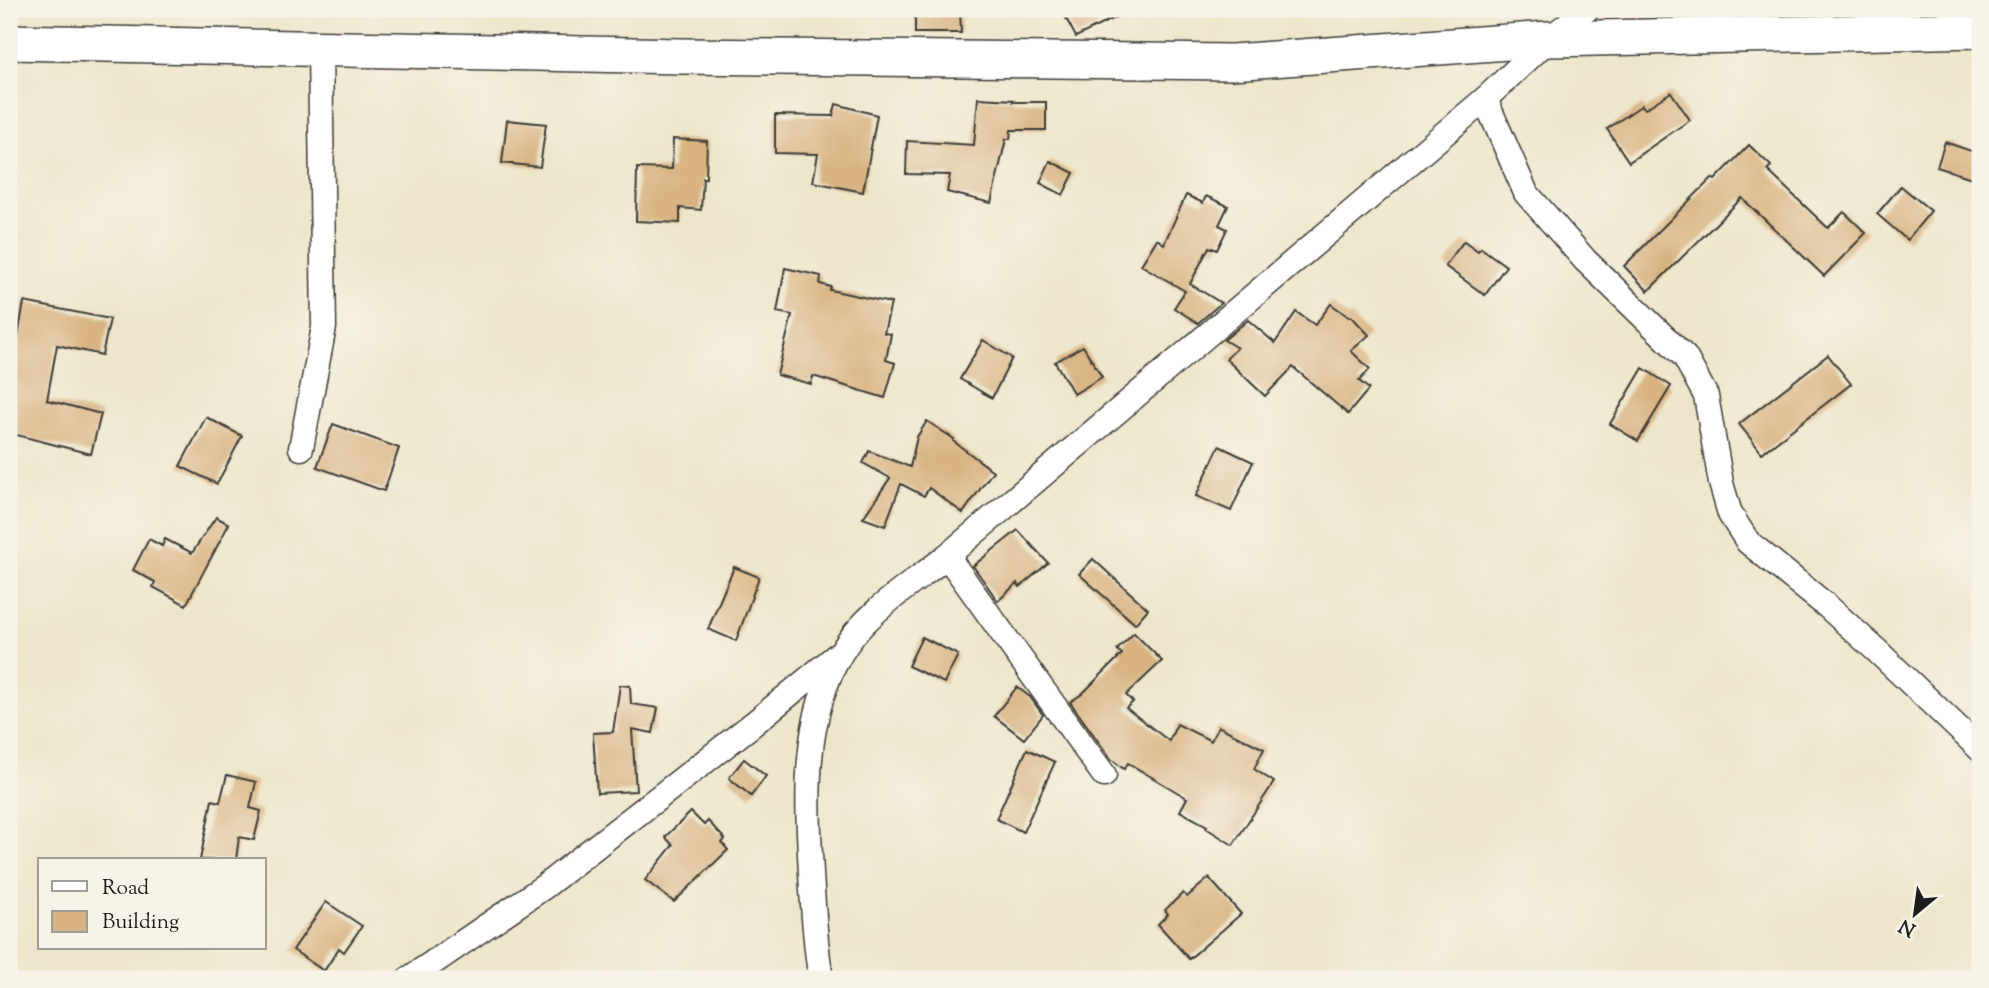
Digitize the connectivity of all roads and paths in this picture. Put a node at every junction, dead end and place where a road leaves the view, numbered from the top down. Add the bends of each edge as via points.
1 (1587, 9) edge
2 (1980, 30) edge
3 (1549, 39) junction
4 (9, 42) edge
5 (320, 49) junction
6 (1485, 99) junction
7 (301, 448) dead end
8 (947, 556) junction
9 (842, 651) junction
10 (1980, 749) edge
11 (1104, 775) dead end
12 (410, 979) edge
13 (821, 979) edge

1 - 3 street
2 - 3 street
3 - 5 street via 1232,62
3 - 6 street
4 - 5 street
5 - 7 street via 324,327
6 - 8 street
6 - 10 street via 1526,193 1586,260 1685,357 1706,396 1730,514 1748,542 1856,632
8 - 9 street via 867,618
8 - 11 street
9 - 12 street via 545,886
9 - 13 street via 818,708 809,760 810,863

